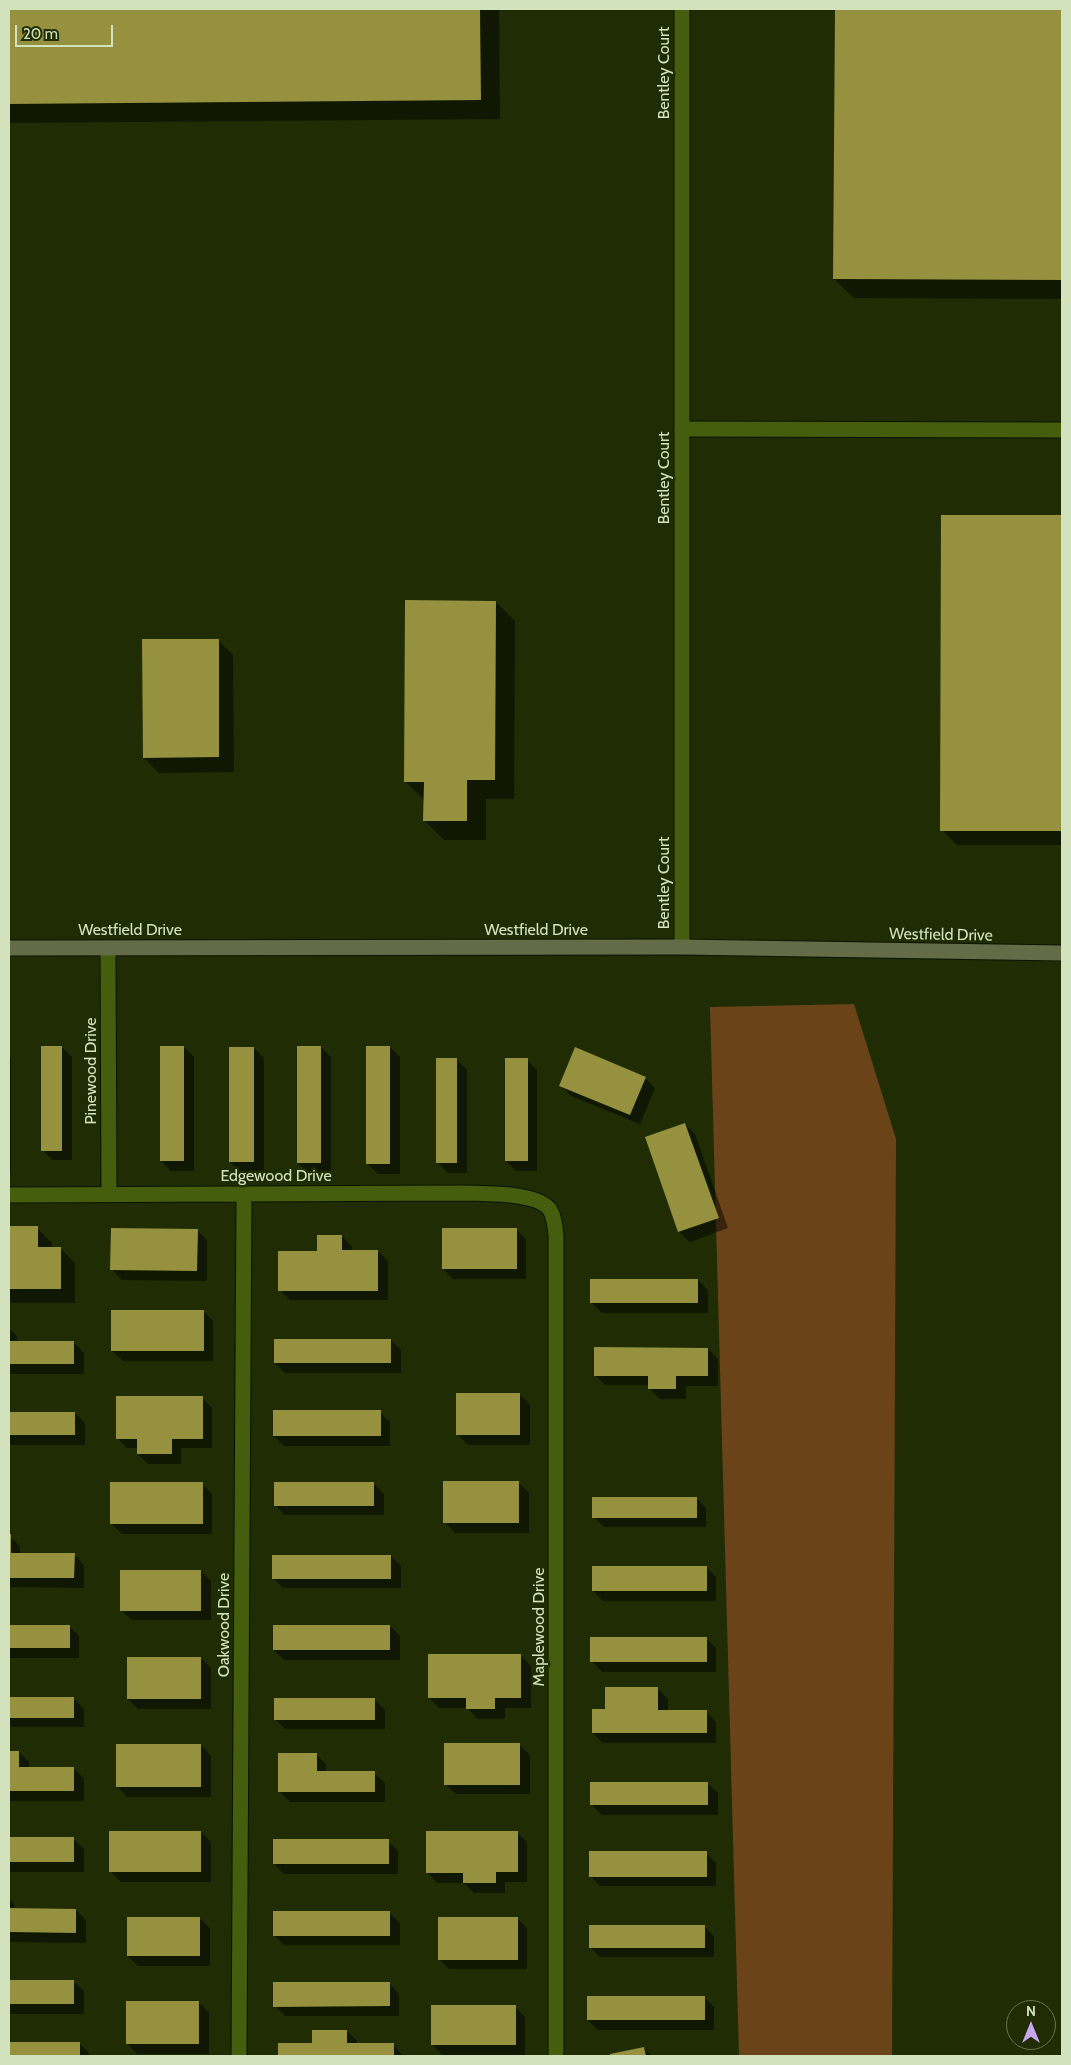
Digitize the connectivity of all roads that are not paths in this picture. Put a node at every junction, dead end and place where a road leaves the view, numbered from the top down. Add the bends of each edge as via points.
1 (682, 9) edge
2 (682, 429) junction
3 (1062, 430) edge
4 (682, 947) junction
5 (9, 948) edge
6 (108, 948) junction
7 (1062, 953) edge
8 (244, 1194) junction
9 (9, 1195) edge
10 (109, 1195) junction
11 (542, 1203) joint
12 (239, 2056) edge
13 (556, 2056) edge

1 - 2 street, Bentley Court
2 - 3 street
2 - 4 street, Bentley Court
4 - 6 street, Westfield Drive
4 - 7 street, Westfield Drive
5 - 6 street, Westfield Drive
6 - 10 street, Pinewood Drive
8 - 10 street, Edgewood Drive
8 - 11 street, Edgewood Drive via 465,1193 521,1197
8 - 12 street, Oakwood Drive
9 - 10 street, Edgewood Drive
11 - 13 street, Maplewood Drive via 555,1221 556,1236

